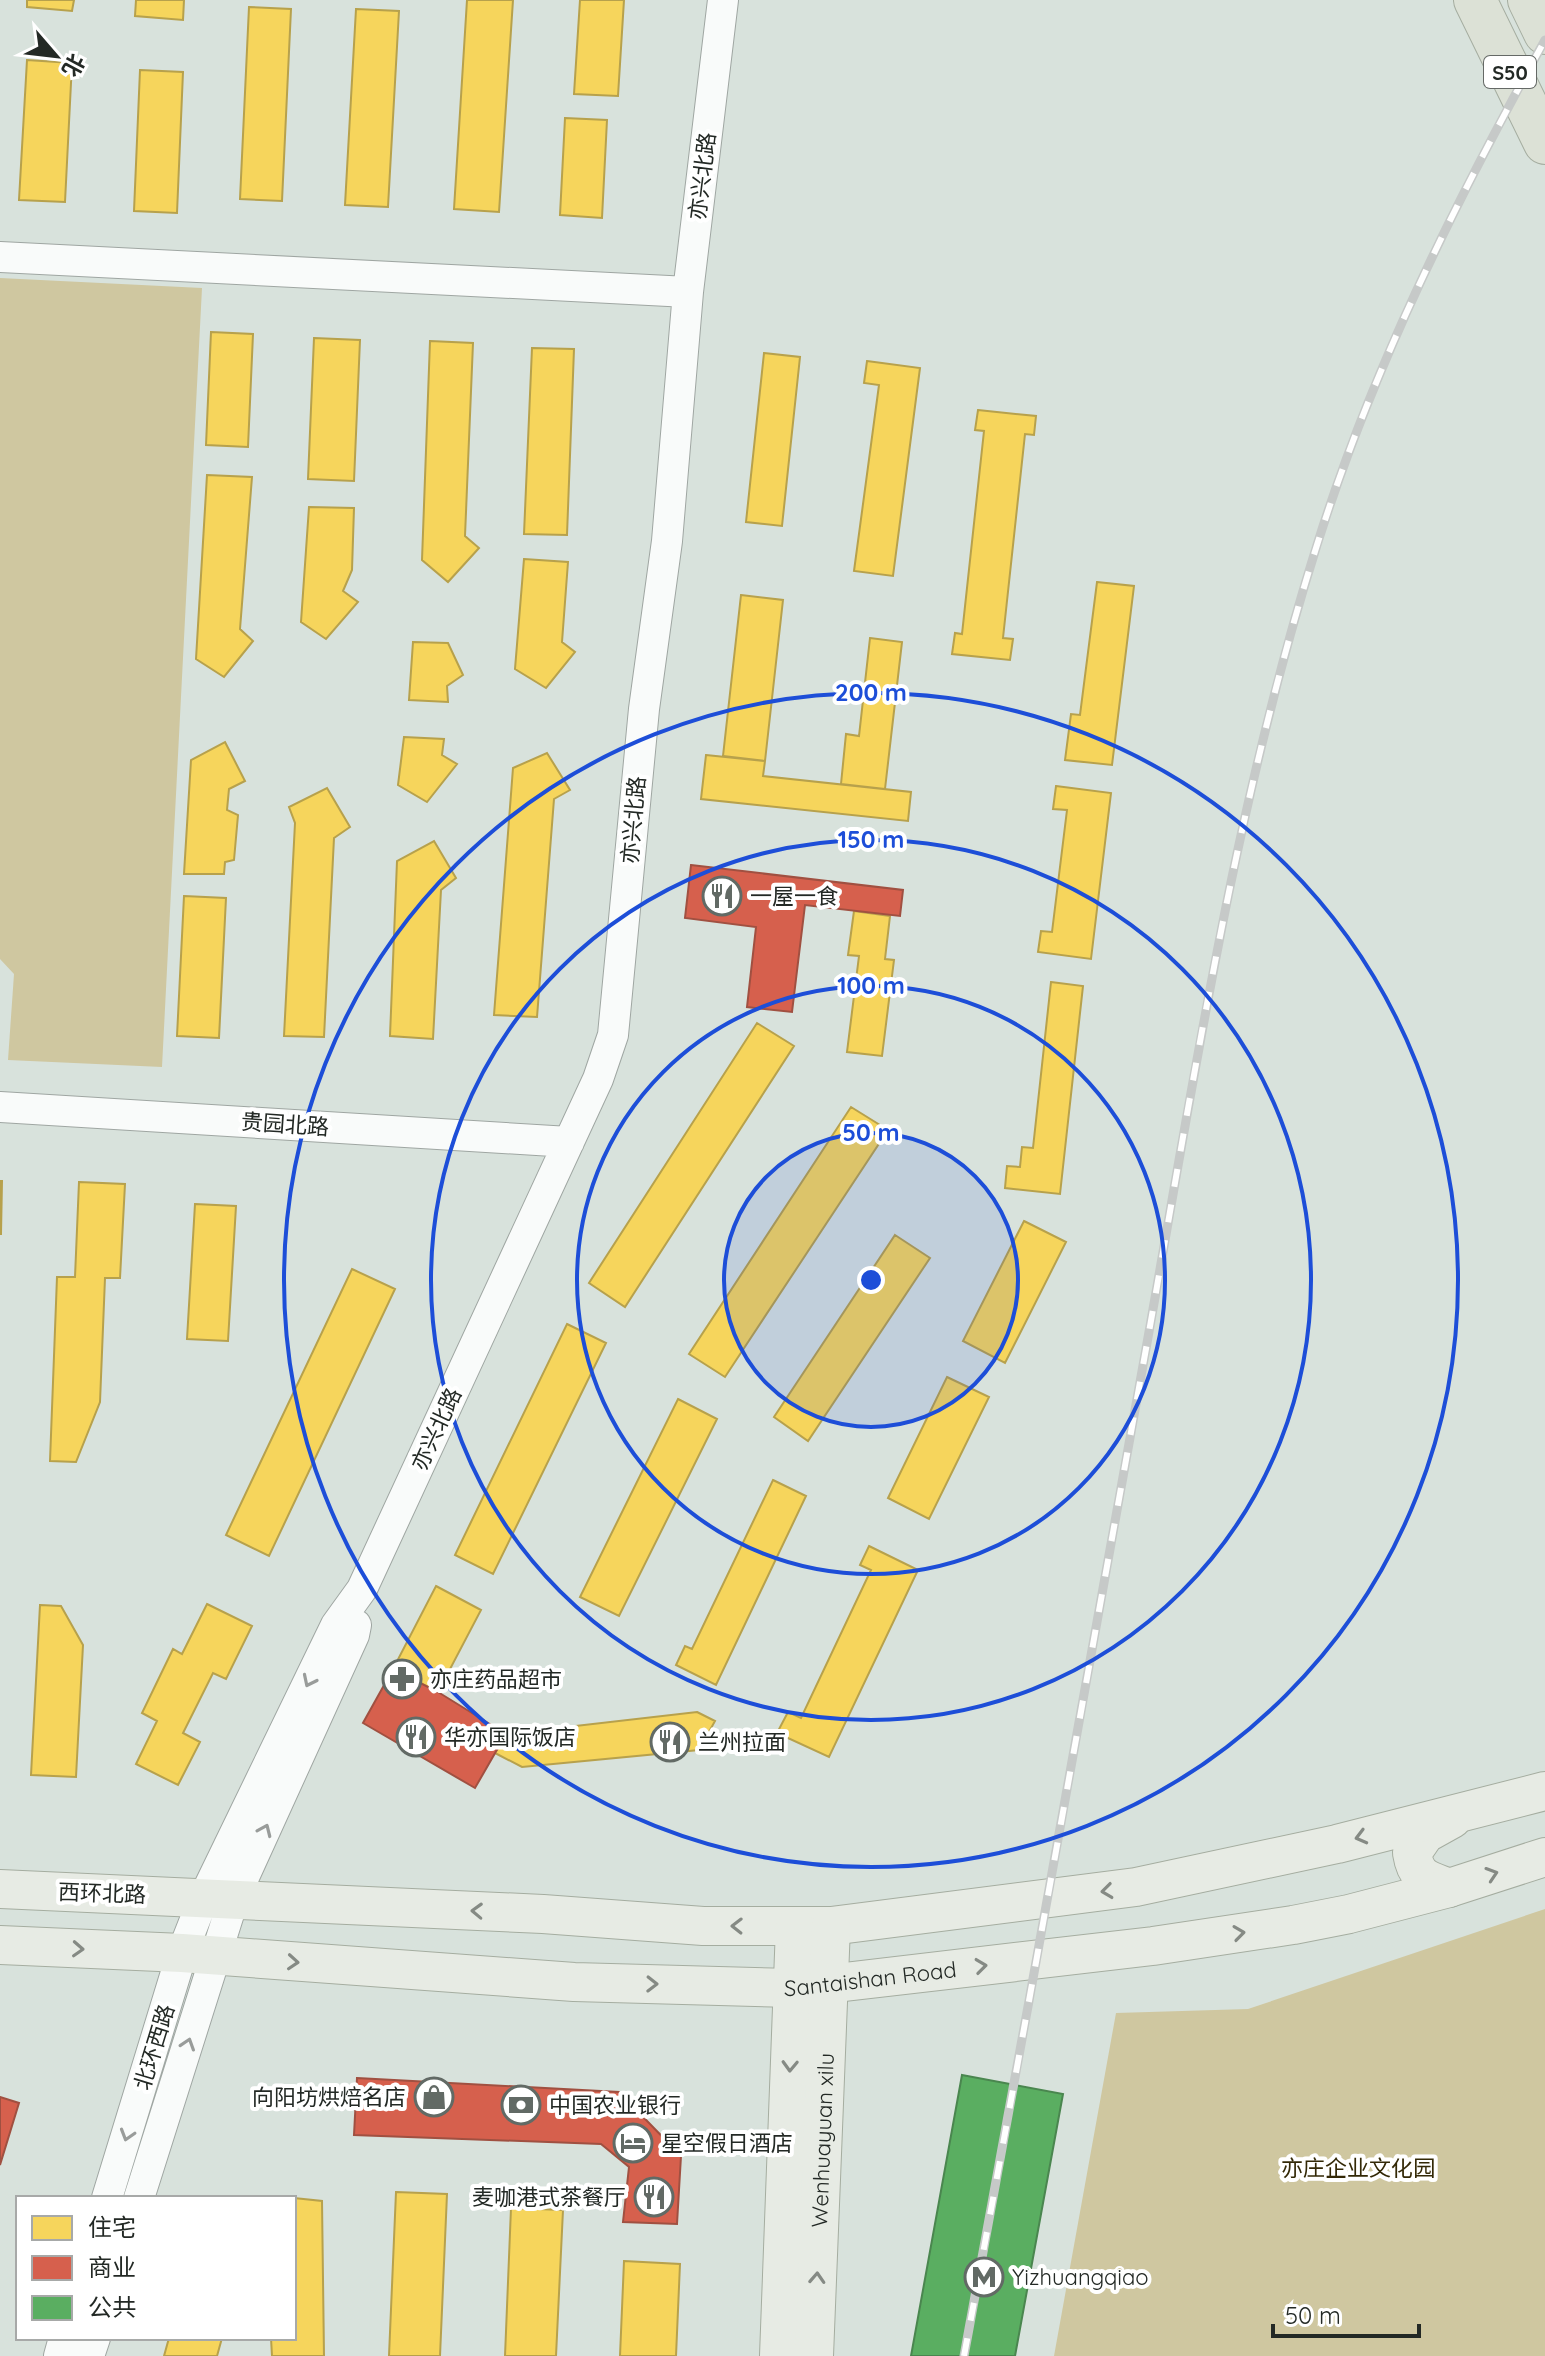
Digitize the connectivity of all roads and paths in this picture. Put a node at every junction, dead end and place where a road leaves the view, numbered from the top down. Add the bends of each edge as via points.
1 (723, 0) edge
2 (1475, 0) edge
3 (1529, 0) edge
4 (1545, 33) edge
5 (1545, 143) edge
6 (0, 257) edge
7 (688, 292) junction
8 (0, 1107) edge
9 (569, 1142) junction
10 (1545, 1791) edge
11 (1468, 1809) junction
12 (1545, 1857) edge
13 (1449, 1888) junction
14 (0, 1889) edge
15 (218, 1899) junction
16 (813, 1927) junction
17 (0, 1945) edge
18 (199, 1955) junction
19 (830, 1985) junction
20 (793, 1988) junction
21 (108, 2196) edge
22 (139, 2196) edge
23 (779, 2356) edge
24 (814, 2356) edge

1 - 7 street, 亦兴北路
2 - 5 highway, S50
3 - 4 highway, S50
6 - 7 street
7 - 9 street, 亦兴北路 via 667,541 644,709 613,1035
8 - 9 street, 贵园北路
9 - 15 street, 亦兴北路 via 362,1589 354,1635
10 - 11 main road
11 - 13 main road via 1425,1834 1412,1853 1414,1869
11 -> 16 main road via 1337,1844 1136,1887
13 -> 12 main road, Santaishan Road
19 -> 13 main road, Santaishan Road via 1293,1925
14 - 15 main road, 西环北路
16 -> 15 main road via 703,1926
15 - 18 street, 北环西路
16 - 19 main road, Wenhuayuan xilu
16 - 20 main road, Wenhuayuan xilu
17 -> 18 main road
18 -> 20 main road, Santaishan Road via 574,1982
18 -> 21 street, 北环西路
22 -> 18 street, 北环西路
19 - 20 main road, Santaishan Road
24 -> 19 main road, Wenhuayuan xilu
20 -> 23 main road, Wenhuayuan xilu

